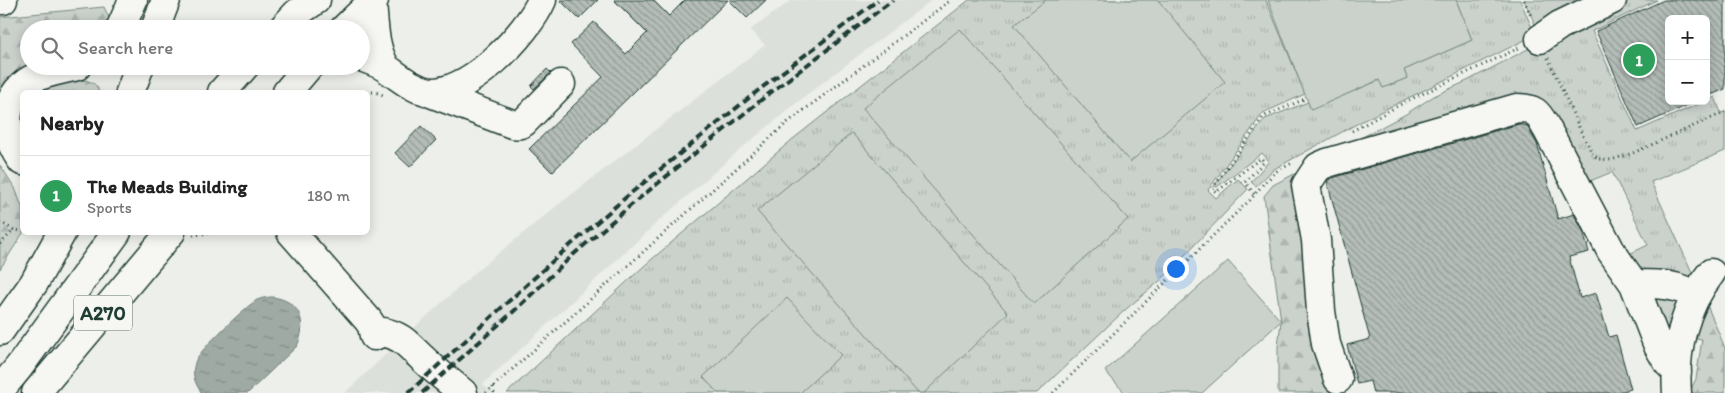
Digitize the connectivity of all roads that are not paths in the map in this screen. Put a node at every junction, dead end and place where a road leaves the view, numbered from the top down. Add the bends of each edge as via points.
1 (133, 0) edge
2 (166, 0) edge
3 (316, 0) edge
4 (542, 0) edge
5 (1612, 0) edge
6 (373, 1) edge
7 (124, 20) edge
8 (158, 20) edge
9 (291, 20) edge
10 (353, 20) edge
11 (1540, 39) road end
12 (373, 62) edge
13 (42, 75) edge
14 (137, 75) edge
15 (237, 75) edge
16 (303, 75) edge
17 (561, 84) dead end
18 (131, 90) edge
19 (224, 90) edge
20 (289, 90) edge
21 (424, 90) junction
22 (20, 159) edge
23 (114, 235) edge
24 (168, 235) edge
25 (294, 235) edge
26 (56, 238) edge
27 (1711, 273) dead end
28 (1634, 284) junction
29 (1695, 297) junction
30 (0, 332) edge
31 (1338, 379) dead end
32 (1677, 383) edge
33 (0, 390) edge
34 (36, 393) edge
35 (463, 393) edge

1 - 7 main road
2 - 8 main road
3 - 9 main road
4 - 21 main road via 517,36 474,77 446,91
5 - 11 main road via 1560,25
6 - 10 main road
6 - 12 main road via 380,58
12 - 21 main road
13 - 22 main road via 25,83 9,102 6,113 8,133
14 - 18 main road
15 - 19 main road
16 - 20 main road
17 - 21 main road via 521,125
23 - 33 main road
24 - 34 main road, A270
25 - 35 main road via 368,320 374,336 383,332 397,336
26 - 30 main road via 34,283
27 - 29 main road
28 - 29 main road via 1664,285 1688,291
28 - 31 main road via 1611,251 1536,111 1528,108 1510,110 1327,163 1318,167 1306,185 1316,240 1326,344
28 - 32 main road via 1658,346
29 - 32 main road via 1683,327

